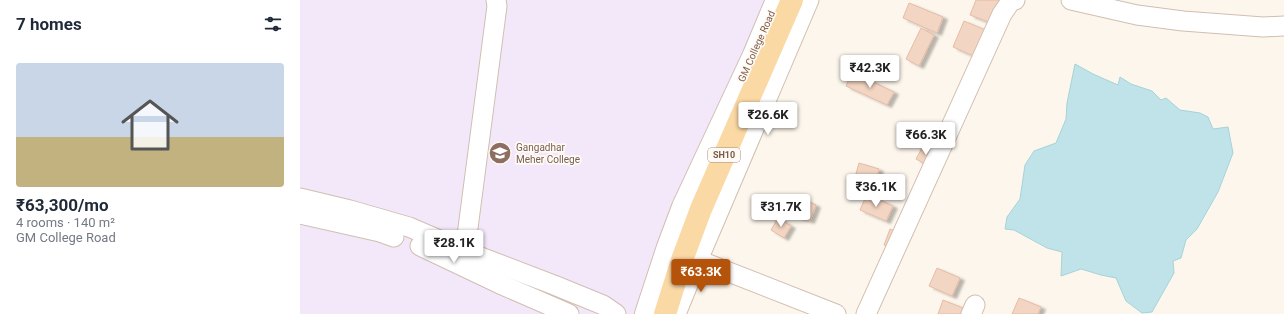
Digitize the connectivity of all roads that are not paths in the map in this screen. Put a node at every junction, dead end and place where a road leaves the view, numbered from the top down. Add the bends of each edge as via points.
1 (496, 0) edge
2 (777, 0) edge
3 (792, 0) edge
4 (809, 0) edge
5 (1015, 0) edge
6 (1071, 0) edge
7 (1284, 26) edge
8 (300, 198) edge
9 (300, 214) edge
10 (465, 251) junction
11 (698, 260) junction
12 (569, 314) edge
13 (616, 314) edge
14 (646, 314) edge
15 (665, 314) edge
16 (676, 314) edge
17 (836, 314) edge
18 (866, 314) edge

1 - 10 street
2 - 14 street, GM College Road via 683,208
3 - 15 main road, SH10 via 701,209
4 - 11 street
5 - 18 street via 1002,14
6 - 7 street via 1137,15 1182,21 1263,27
8 - 10 street via 409,228
9 - 12 street via 380,232 415,244
10 - 13 street via 568,290 603,305
11 - 16 street
11 - 17 street

